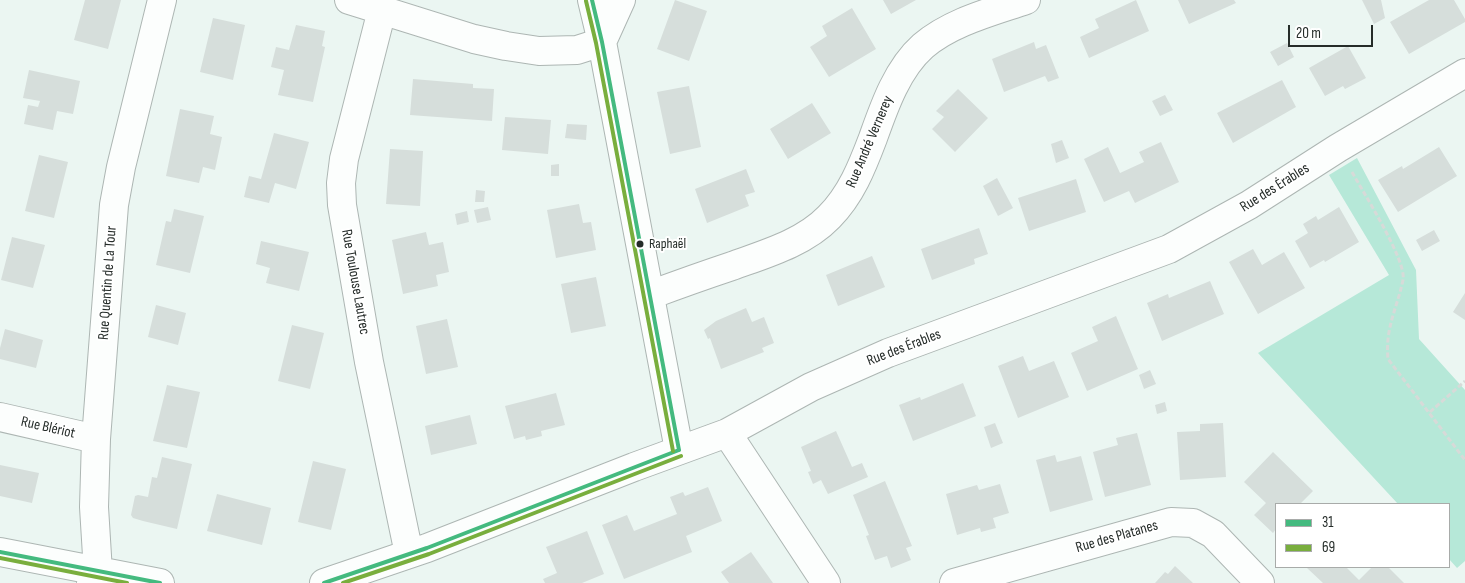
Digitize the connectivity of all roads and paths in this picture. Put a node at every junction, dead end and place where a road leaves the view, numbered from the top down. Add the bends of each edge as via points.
1 (162, 0) edge
2 (349, 0) edge
3 (592, 0) edge
4 (621, 0) edge
5 (1026, 0) edge
6 (382, 10) junction
7 (602, 42) junction
8 (1465, 73) edge
9 (1338, 148) junction
10 (650, 295) junction
11 (1465, 381) edge
12 (1430, 413) junction
13 (0, 417) edge
14 (727, 432) junction
15 (96, 439) junction
16 (679, 450) junction
17 (1465, 460) edge
18 (0, 552) edge
19 (409, 554) junction
20 (95, 578) edge
21 (160, 583) edge
22 (324, 583) edge
23 (826, 583) edge
24 (954, 583) edge
25 (1260, 583) edge

1 - 15 street, Rue Quentin de La Tour via 114,205
2 - 6 street
3 - 7 street
4 - 7 street
5 - 10 street, Rue André Vernerey via 946,31 922,47 893,88 854,185 828,219 813,231 791,243
6 - 7 street via 474,39 539,51 577,50
6 - 19 street, Rue Toulouse Lautrec via 344,159 342,205 369,362
7 - 10 street
8 - 9 street, Rue des Érables
9 - 12 path via 1396,250 1404,278 1386,343 1388,359
9 - 14 street, Rue des Érables via 1249,205 1169,249 888,353 811,387
10 - 16 street
11 - 12 path
12 - 17 path
13 - 15 street, Rue Blériot
14 - 16 street, Rue des Érables
14 - 23 street
15 - 20 street, Rue Quentin de La Tour
16 - 19 street, Rue des Érables
18 - 20 street
19 - 22 street, Rue des Érables
20 - 21 street
24 - 25 street, Rue des Platanes via 1171,522 1193,523 1213,534

